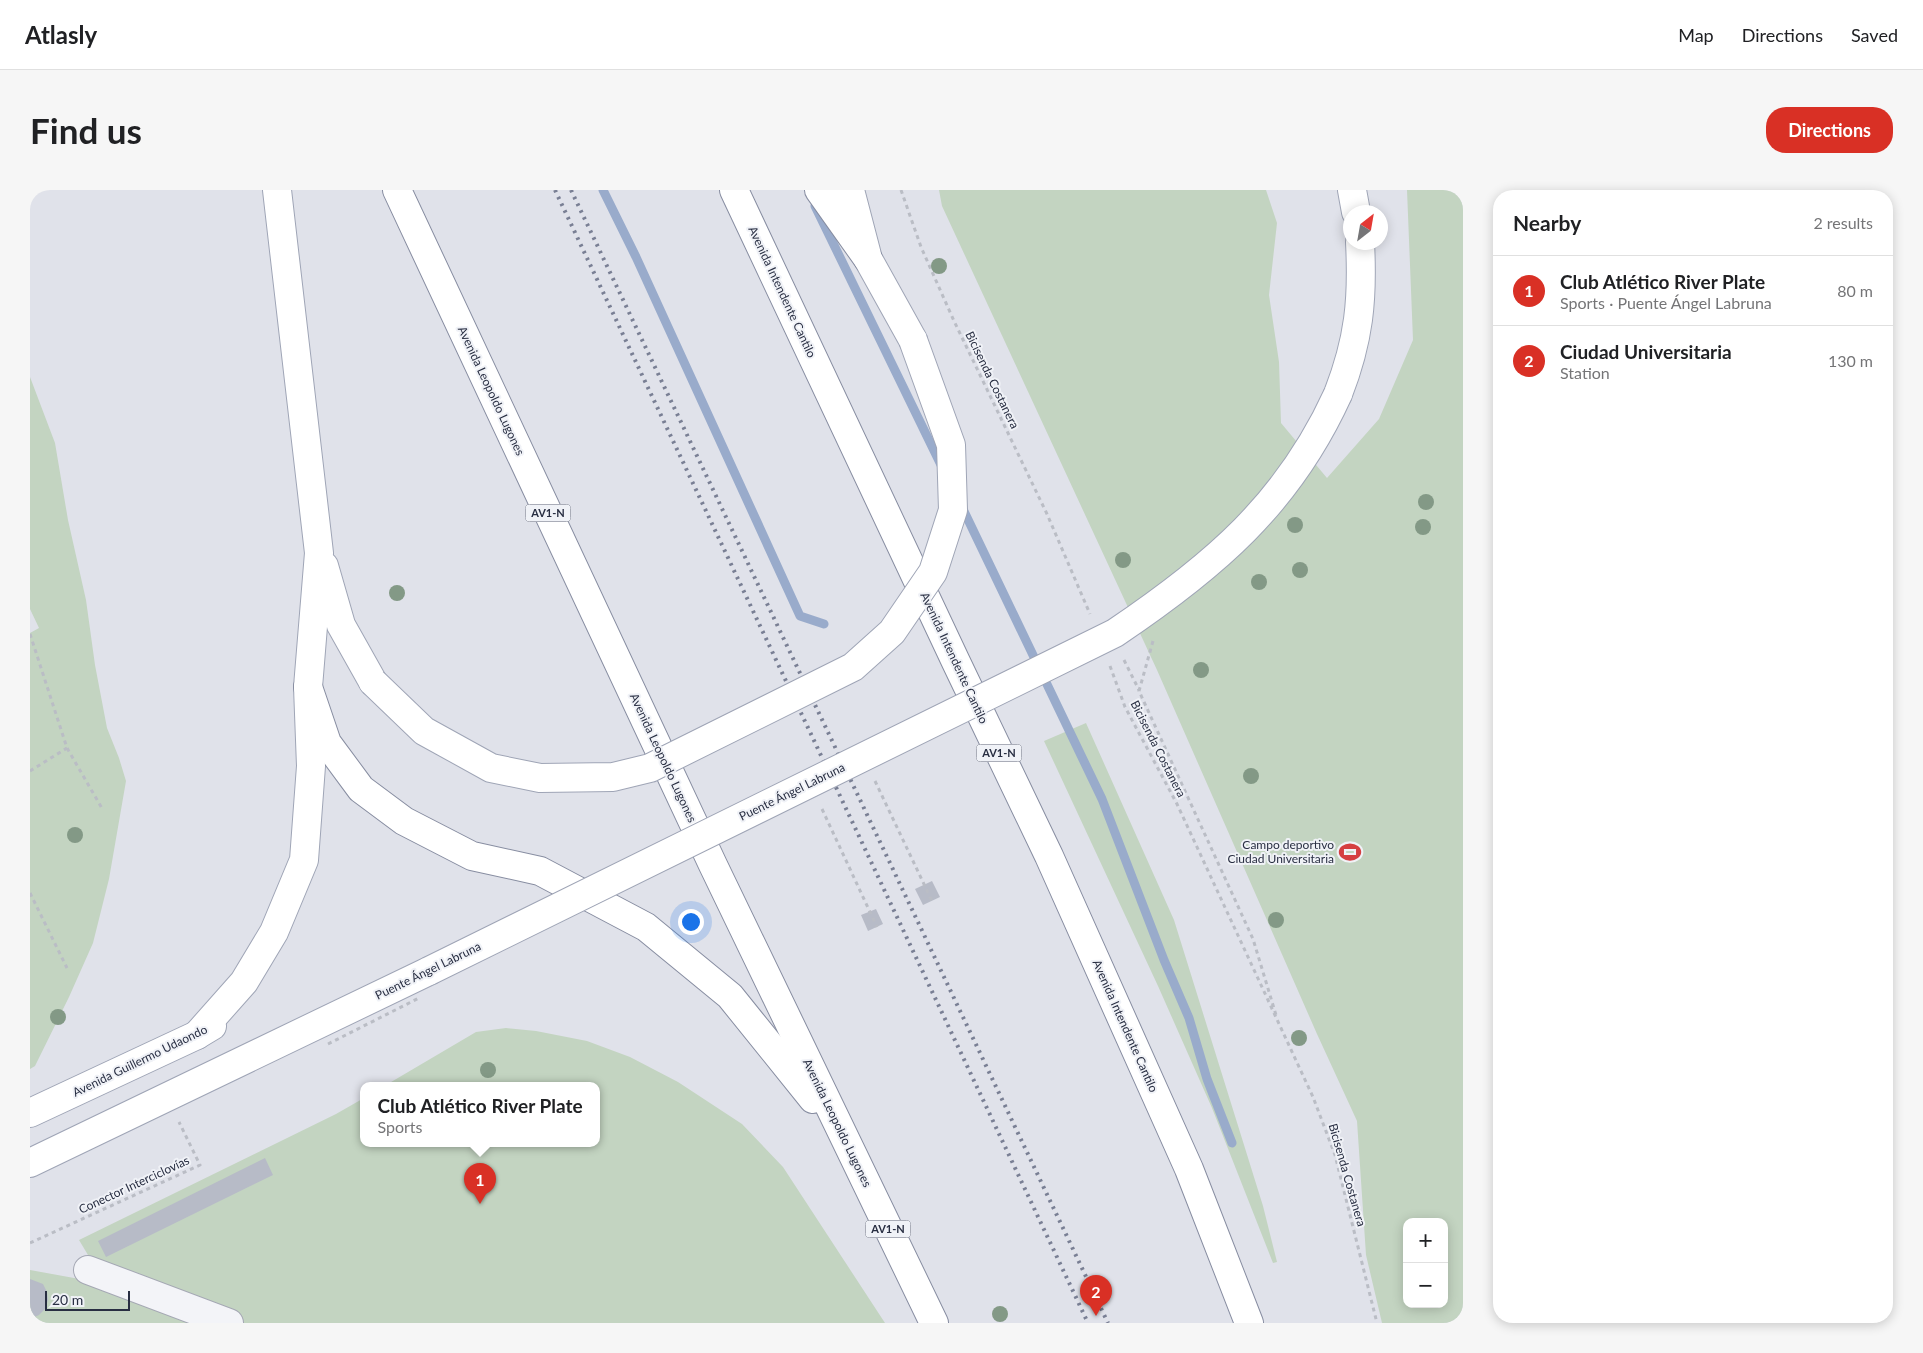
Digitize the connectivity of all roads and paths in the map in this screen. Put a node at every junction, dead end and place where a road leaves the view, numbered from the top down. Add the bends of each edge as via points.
1 (277, 190) edge
2 (397, 190) edge
3 (734, 190) edge
4 (819, 190) edge
5 (850, 190) edge
6 (901, 190) edge
7 (1352, 190) edge
8 (1355, 205) edge
9 (1360, 250) edge
10 (868, 259) junction
11 (320, 553) junction
12 (1092, 616) dead end
13 (30, 634) edge
14 (1155, 634) dead end
15 (1109, 661) dead end
16 (308, 687) junction
17 (66, 748) junction
18 (30, 770) edge
19 (871, 774) dead end
20 (822, 808) dead end
21 (103, 810) dead end
22 (30, 893) edge
23 (932, 901) dead end
24 (877, 927) dead end
25 (67, 968) dead end
26 (247, 1004) dead end
27 (1280, 1026) junction
28 (198, 1035) junction
29 (30, 1113) edge
30 (178, 1118) dead end
31 (842, 1135) junction
32 (30, 1163) edge
33 (30, 1243) edge
34 (88, 1270) dead end
35 (229, 1323) edge
36 (934, 1323) edge
37 (1249, 1323) edge
38 (1377, 1323) edge

1 - 11 main road
2 - 31 main road, Avenida Leopoldo Lugones / AV1-N
3 - 37 main road, Avenida Intendente Cantilo / AV1-N via 1049,856 1189,1169
4 - 10 main road
5 - 10 main road
6 - 12 path, Bicisenda Costanera via 954,321 1048,514
7 - 8 main road
9 - 32 main road, Puente Ángel Labruna, bridge via 1361,302 1357,336 1338,394 1310,450 1248,528 1211,563 1162,601 1115,632 429,971
10 - 11 main road, bridge via 913,340 951,445 954,510 933,572 892,632 853,667 650,768 613,777 540,778 491,768 424,731 373,682 342,625
11 - 16 main road
13 - 17 path
14 - 27 path via 1139,691 1253,939
15 - 27 path, Bicisenda Costanera via 1125,708 1177,804
16 - 28 main road via 311,766 304,860 274,932 244,982
16 - 31 main road via 327,743 361,789 404,821 472,856 540,871 646,927 730,996
17 - 18 path
17 - 21 path
19 - 23 path
20 - 24 path
22 - 25 path
26 - 28 main road, Avenida Guillermo Udaondo
27 - 38 path, Bicisenda Costanera via 1313,1097 1334,1155
28 - 29 main road, Avenida Guillermo Udaondo
30 - 33 path, Conector Interciclovías via 200,1165
31 - 36 main road, Avenida Leopoldo Lugones / AV1-N
34 - 35 lane

